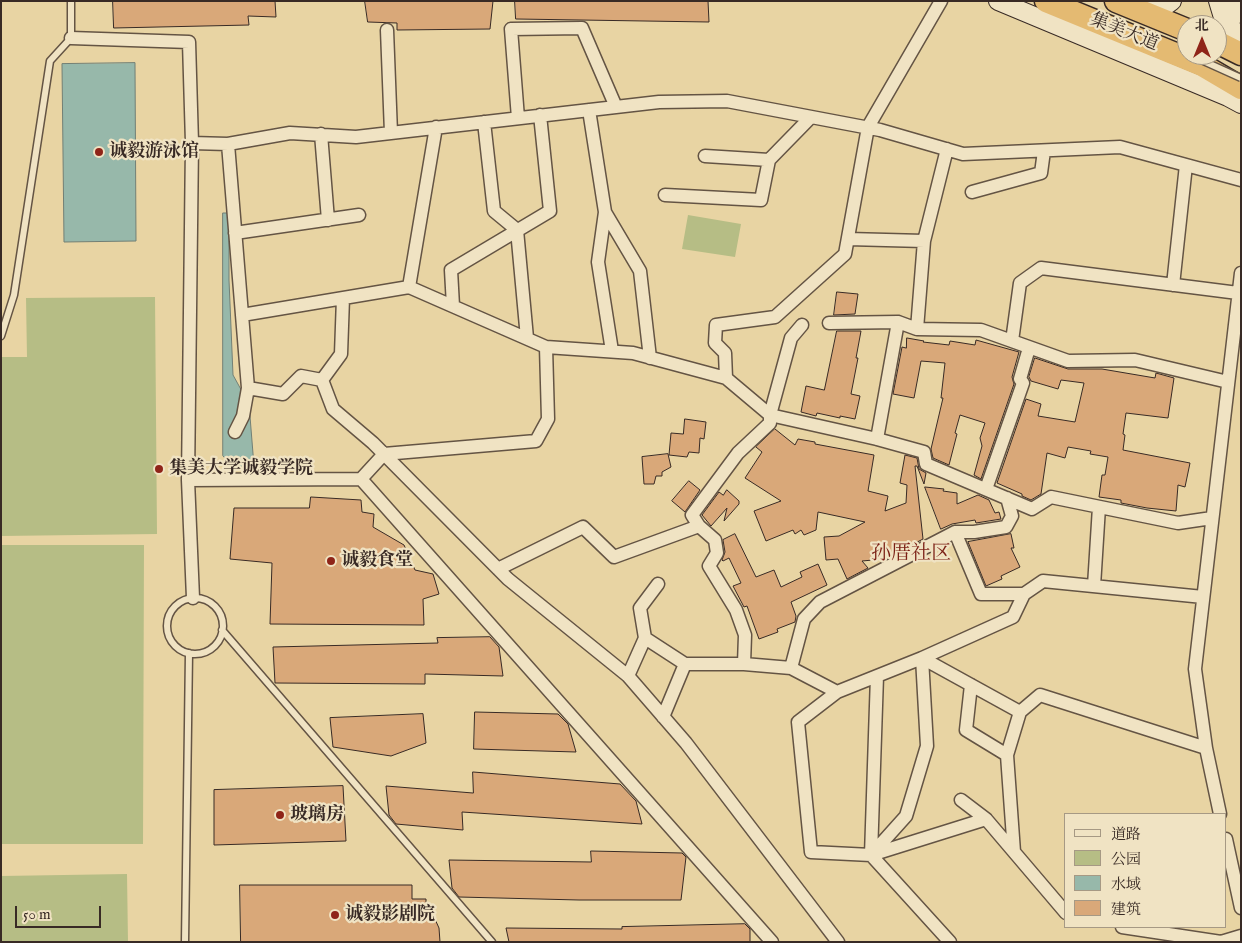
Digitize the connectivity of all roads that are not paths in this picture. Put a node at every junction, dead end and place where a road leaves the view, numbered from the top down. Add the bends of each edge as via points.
1 (71, 1) edge
2 (941, 1) edge
3 (998, 1) edge
4 (1046, 1) edge
5 (1172, 1) edge
6 (1206, 1) edge
7 (1216, 1) edge
8 (1234, 1) edge
9 (1114, 10) edge
10 (1139, 11) junction
11 (1241, 14) edge
12 (1209, 15) edge
13 (1216, 15) edge
14 (1177, 26) edge
15 (387, 30) dead end
16 (1177, 32) edge
17 (1177, 36) edge
18 (70, 38) junction
19 (1227, 61) edge
20 (1227, 65) edge
21 (1241, 78) edge
22 (1241, 88) edge
23 (1241, 104) edge
24 (616, 107) junction
25 (589, 110) junction
26 (540, 115) junction
27 (811, 117) junction
28 (518, 118) junction
29 (484, 122) junction
30 (436, 127) junction
31 (868, 127) junction
32 (391, 133) junction
33 (321, 134) junction
34 (192, 143) junction
35 (228, 144) junction
36 (947, 149) junction
37 (1044, 150) junction
38 (705, 156) dead end
39 (769, 160) junction
40 (1186, 165) junction
41 (1241, 180) edge
42 (972, 192) dead end
43 (664, 195) dead end
44 (605, 212) junction
45 (359, 215) dead end
46 (328, 220) junction
47 (517, 230) junction
48 (235, 233) junction
49 (848, 239) junction
50 (924, 241) junction
51 (1241, 273) edge
52 (1173, 285) junction
53 (409, 287) junction
54 (1238, 293) junction
55 (343, 298) junction
56 (453, 306) junction
57 (242, 315) junction
58 (898, 322) junction
59 (829, 323) dead end
60 (802, 325) dead end
61 (917, 329) junction
62 (1, 336) edge
63 (527, 338) junction
64 (1012, 341) junction
65 (546, 347) junction
66 (1029, 348) junction
67 (612, 351) junction
68 (650, 358) junction
69 (726, 378) junction
70 (322, 380) junction
71 (1228, 382) junction
72 (248, 388) junction
73 (770, 415) junction
74 (235, 432) dead end
75 (877, 439) junction
76 (384, 454) junction
77 (361, 479) junction
78 (188, 480) junction
79 (986, 489) junction
80 (1007, 498) junction
81 (1099, 507) junction
82 (1212, 518) junction
83 (699, 526) junction
84 (955, 532) junction
85 (498, 569) junction
86 (658, 584) dead end
87 (1094, 586) junction
88 (1024, 594) junction
89 (1203, 597) junction
90 (193, 598) junction
91 (222, 630) junction
92 (645, 638) junction
93 (189, 653) junction
94 (922, 658) junction
95 (685, 664) junction
96 (744, 664) junction
97 (791, 668) junction
98 (628, 676) junction
99 (877, 676) junction
100 (971, 685) junction
101 (837, 692) junction
102 (1020, 712) junction
103 (664, 717) junction
104 (1206, 748) junction
105 (1007, 754) junction
106 (961, 800) dead end
107 (1220, 813) edge
108 (986, 819) junction
109 (1227, 845) edge
110 (1014, 852) junction
111 (871, 855) junction
112 (1241, 908) edge
113 (1064, 911) edge
114 (1129, 928) edge
115 (1241, 936) edge
116 (185, 942) edge
117 (492, 942) edge
118 (772, 942) edge
119 (838, 942) edge
120 (950, 942) edge

1 - 18 lane
2 - 31 street
3 - 23 main road
4 - 17 highway, 集美大道
5 - 10 main road
6 - 12 main road
7 - 13 main road
8 - 11 main road
9 - 10 highway, 集美大道
9 - 16 lane
10 - 14 highway, 集美大道
15 - 32 street
18 - 34 street via 189,42
18 - 62 lane via 50,60 14,295
19 - 21 lane, bridge
20 - 22 highway, 集美大道
24 - 25 street
24 - 27 street via 660,102 727,101
24 - 28 street via 582,28 510,29
25 - 26 street
25 - 44 street
26 - 28 street
26 - 47 street via 550,211
27 - 31 street
27 - 39 street
28 - 29 street
29 - 30 street
29 - 47 street via 494,211
30 - 32 street
30 - 53 street
31 - 36 street
31 - 49 street
32 - 33 street via 356,137
33 - 35 street via 290,133
33 - 46 street
34 - 35 street
34 - 78 street
35 - 48 street
36 - 37 street via 964,154
36 - 50 street
37 - 40 street via 1120,148
37 - 42 street via 1041,173
38 - 39 street
39 - 43 street via 761,200
40 - 41 street
40 - 52 street
44 - 67 street via 598,262
44 - 68 street via 640,271
45 - 46 street
46 - 48 street
47 - 56 street via 451,270
47 - 63 street
48 - 57 street
49 - 50 street
49 - 69 street via 845,254 775,317 716,325 715,343 724,353
50 - 61 street
51 - 54 street
52 - 54 street
52 - 64 street via 1041,268 1020,283
53 - 55 street
53 - 56 street
54 - 71 street
55 - 57 street
55 - 70 street via 341,354
56 - 63 street
57 - 72 street
58 - 59 street
58 - 61 street
58 - 75 street
60 - 73 street via 792,338
61 - 64 street via 981,330
63 - 65 street
64 - 66 street
65 - 67 street
65 - 76 street via 548,419 536,441
66 - 71 street via 1068,361 1135,360
66 - 79 street via 1020,379 1023,383
67 - 68 street
68 - 69 street
69 - 73 street
70 - 72 street via 302,376 283,394
70 - 76 street via 333,409
71 - 82 street
72 - 74 street via 243,416
73 - 75 street
73 - 83 street via 770,423 738,453 692,515
75 - 79 street via 924,452 926,464
76 - 77 street
76 - 85 street
77 - 78 street
77 - 118 street
78 - 90 street
79 - 80 street
80 - 81 street via 1032,509 1051,497
80 - 84 street via 1012,516 1006,527
81 - 82 street via 1178,523
81 - 87 street
82 - 89 street
83 - 85 street via 614,557 583,527
83 - 96 street via 715,540 717,553 709,566 736,610 745,635
84 - 88 street via 982,594
84 - 97 street via 820,602 804,619
85 - 98 street
86 - 92 street via 640,608
87 - 88 street via 1043,581
87 - 89 street
88 - 94 street via 1013,617
89 - 104 street via 1195,669
90 - 91 lane via 215,607 220,614
90 - 93 lane via 177,604 171,611 167,628 174,644
91 - 93 lane via 214,646 206,651
91 - 117 lane
92 - 95 street
92 - 98 street
93 - 116 lane
94 - 99 street
94 - 100 street
94 - 111 street via 927,746 906,816
95 - 96 street
95 - 103 street
96 - 97 street
97 - 101 street
98 - 103 street
99 - 101 street
99 - 111 street
100 - 102 street
100 - 105 street via 966,730
101 - 111 street via 798,722 810,852
102 - 104 street via 1040,695
102 - 105 street
103 - 119 street
104 - 107 street
105 - 110 street
106 - 108 street
108 - 110 street
108 - 111 street
109 - 112 street
110 - 113 street
111 - 120 street
114 - 115 street via 1221,942

